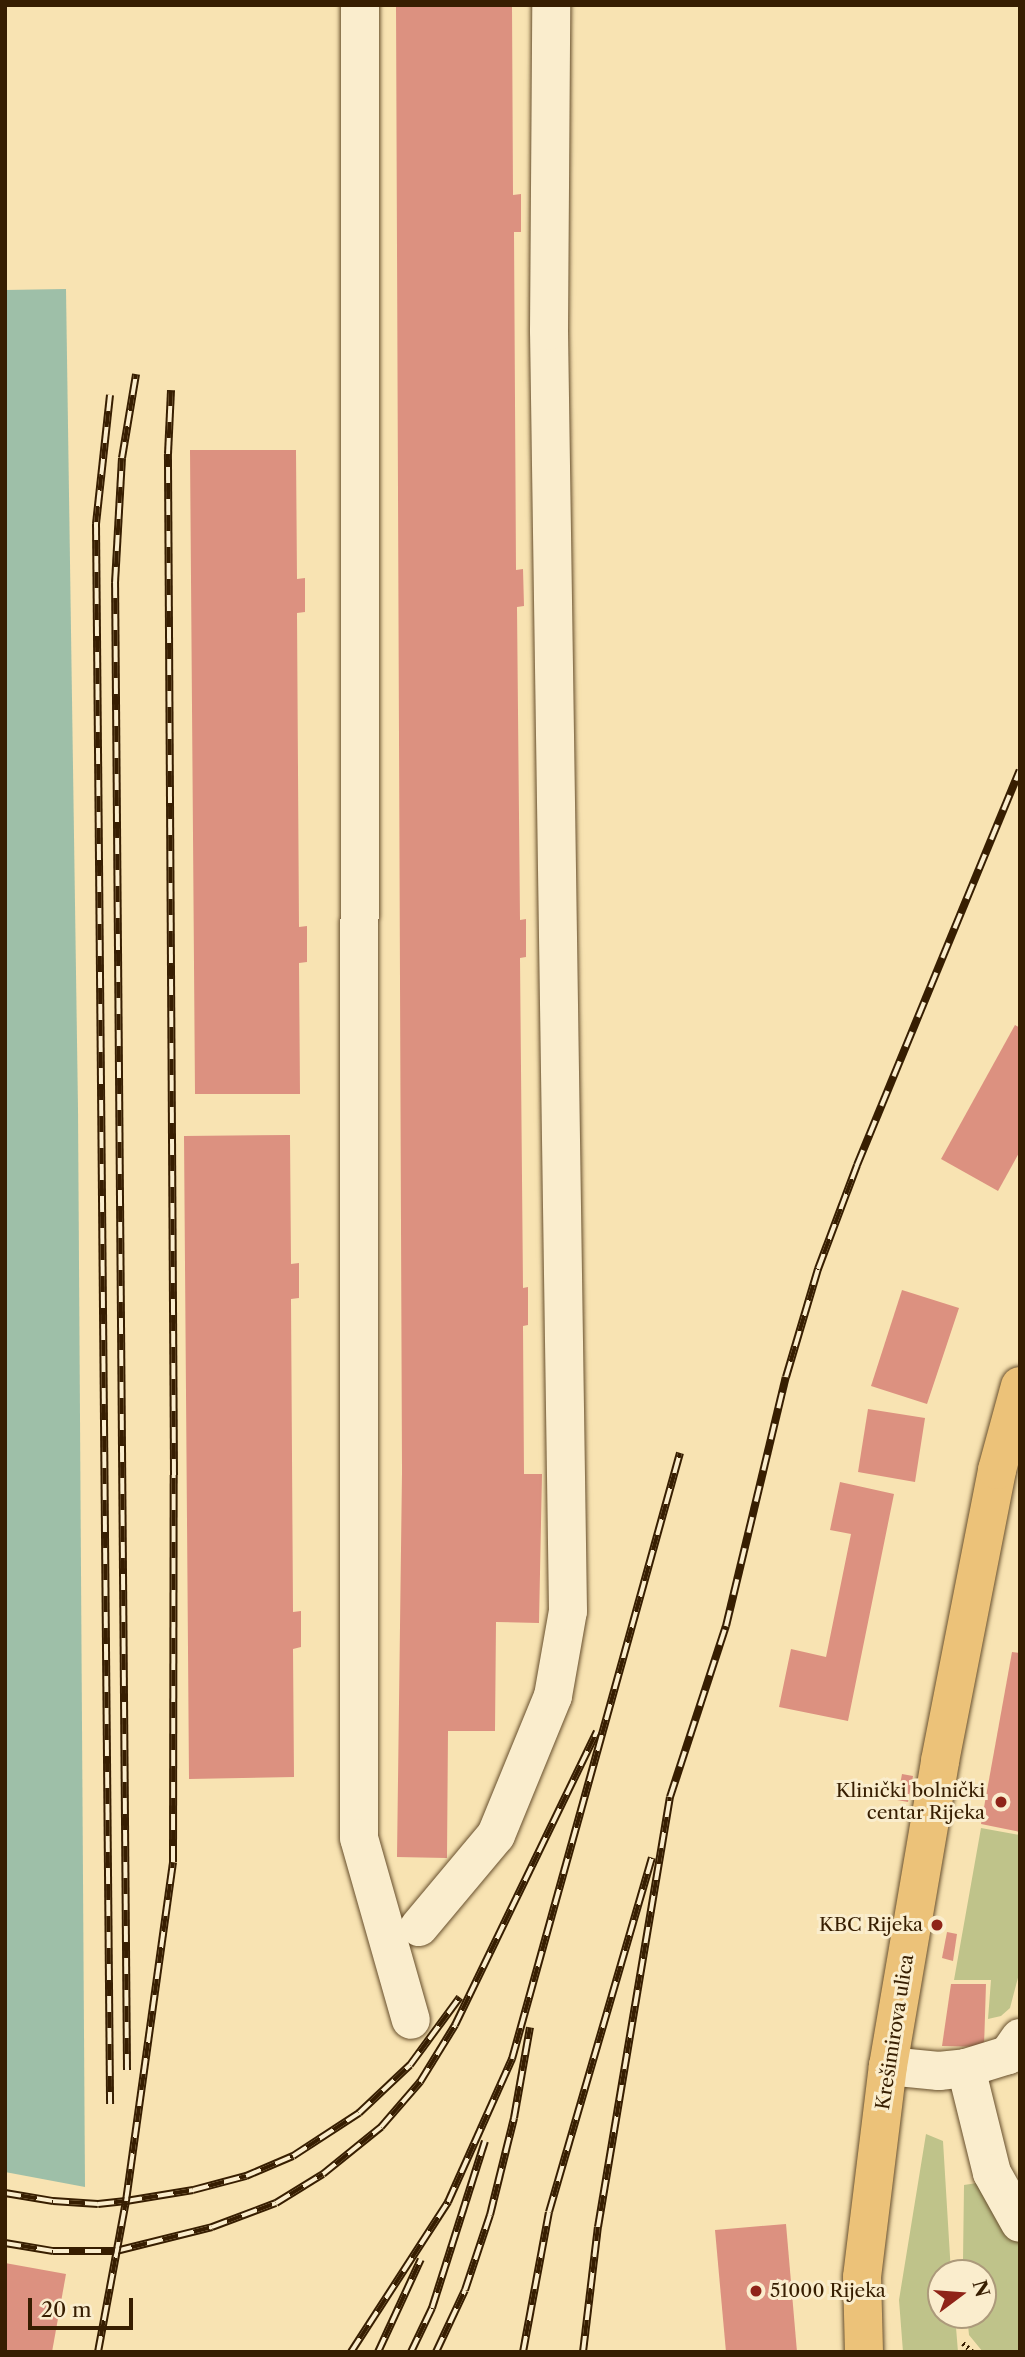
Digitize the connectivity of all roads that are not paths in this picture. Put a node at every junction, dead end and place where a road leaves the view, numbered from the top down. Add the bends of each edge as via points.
1 (360, 5) edge
2 (551, 5) edge
3 (1020, 1386) edge
4 (1008, 1472) edge
5 (419, 1927) dead end
6 (411, 2020) dead end
7 (1020, 2038) edge
8 (888, 2066) junction
9 (966, 2068) junction
10 (1020, 2223) edge
11 (863, 2352) edge

1 - 6 street via 359,1838
2 - 5 street via 549,331 568,1611 553,1696 496,1835
3 - 4 main road, Krešimirova ulica
4 - 8 main road, Krešimirova ulica via 940,1761
7 - 9 street via 1008,2055
8 - 9 street via 939,2071
8 - 11 main road, Krešimirova ulica via 863,2266
9 - 10 street via 992,2173

